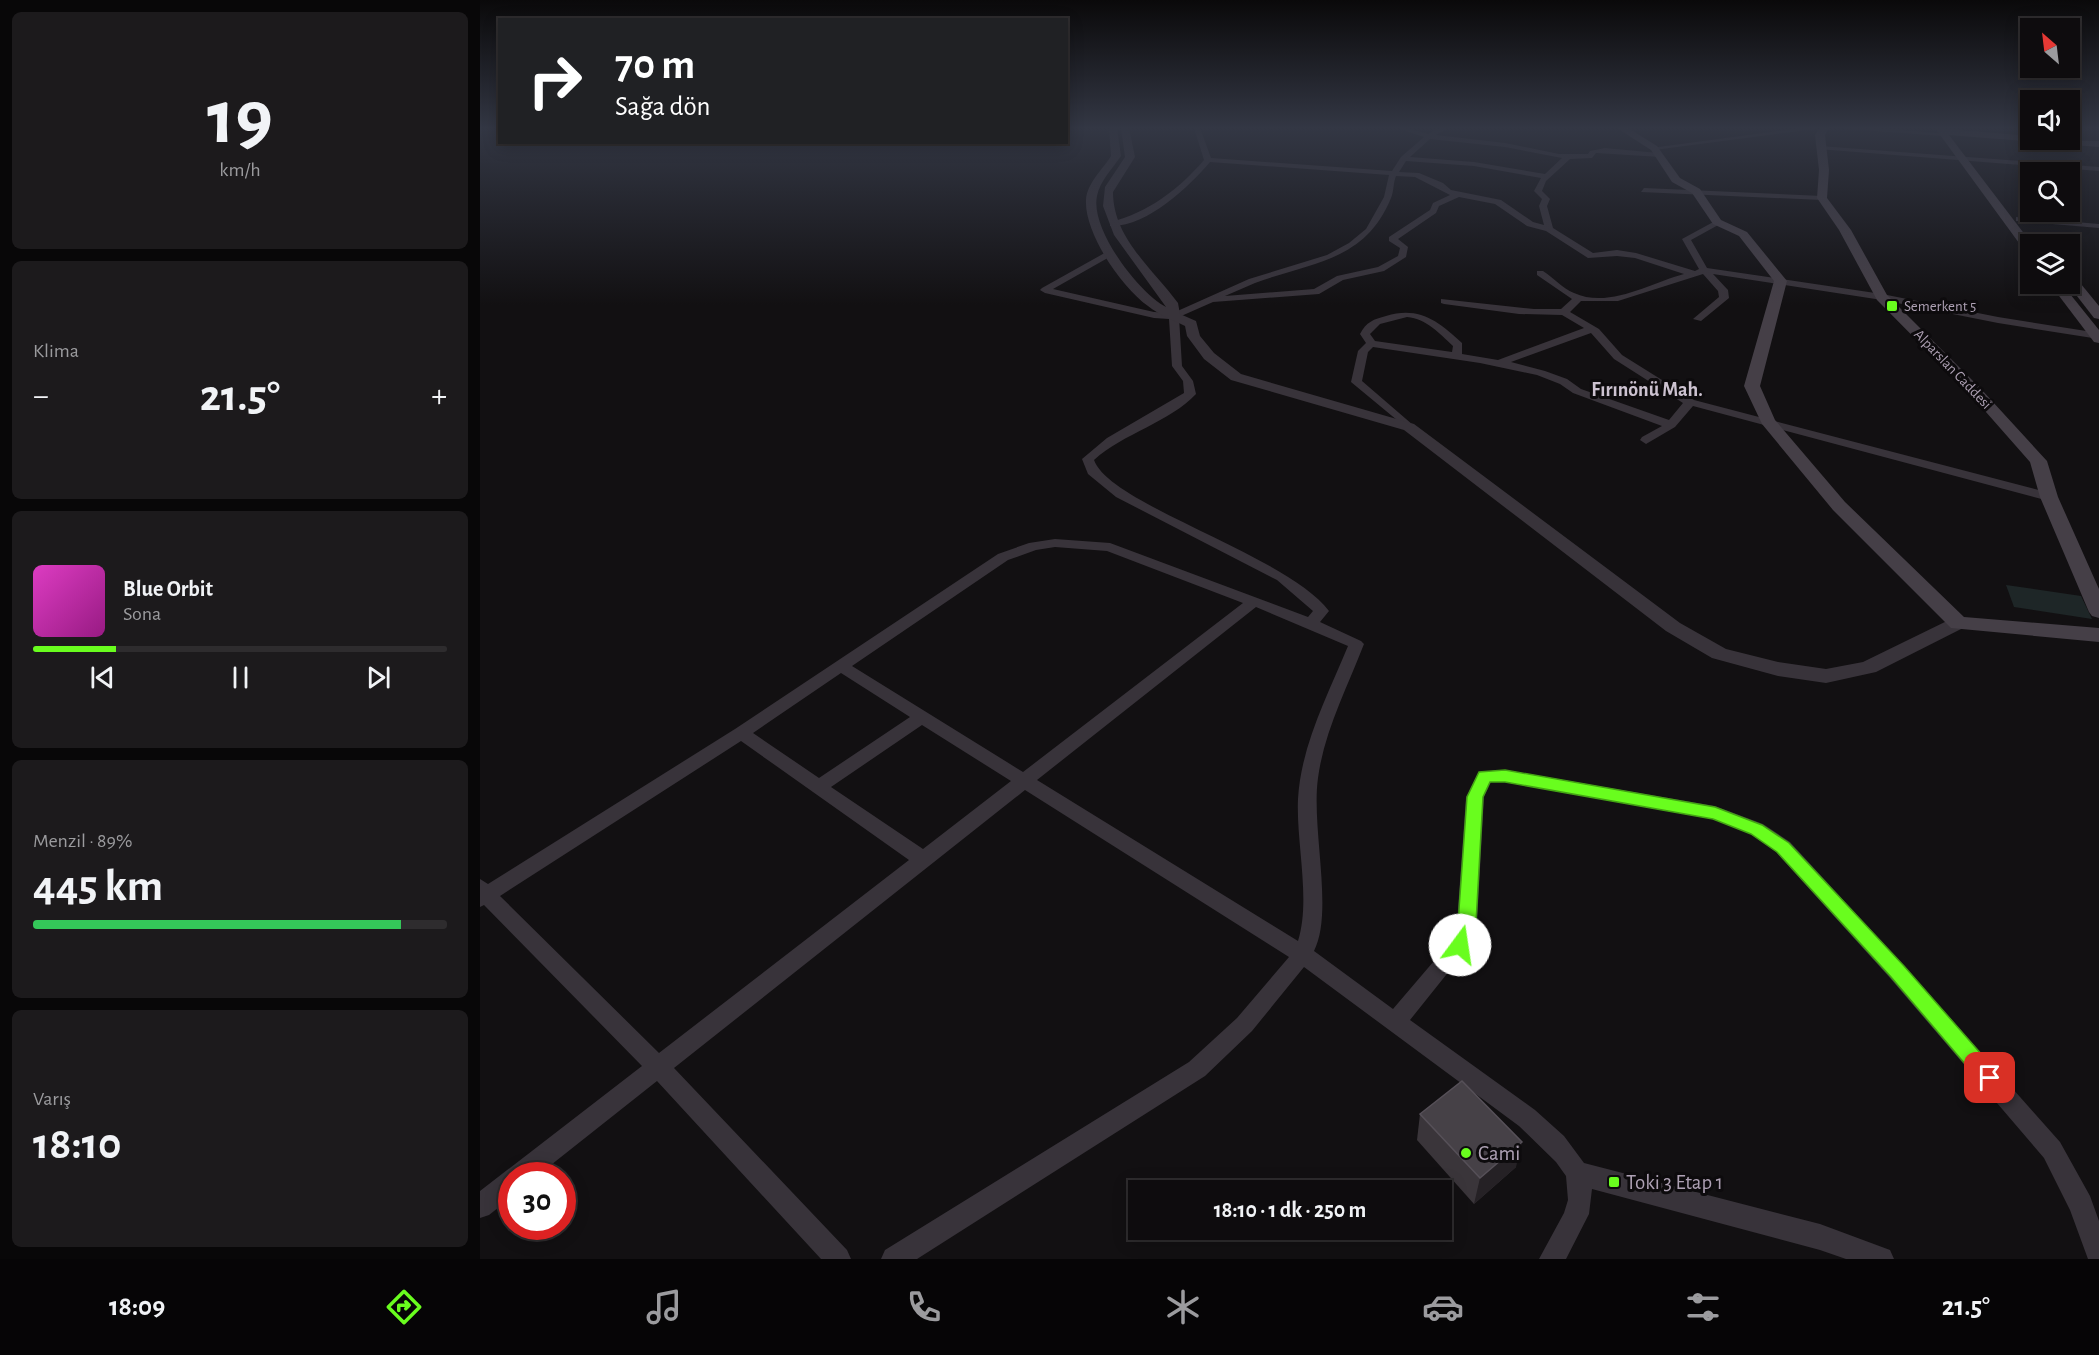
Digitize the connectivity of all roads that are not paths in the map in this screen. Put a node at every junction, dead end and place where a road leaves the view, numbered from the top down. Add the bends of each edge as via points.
1 (1096, 187) edge
2 (1112, 187) edge
3 (1179, 187) edge
4 (1391, 187) edge
5 (1443, 187) edge
6 (1541, 187) edge
7 (1688, 187) edge
8 (1823, 187) edge
9 (1985, 187) edge
10 (1990, 187) edge
11 (1644, 190) dead end
12 (1696, 191) junction
13 (1458, 194) junction
14 (1822, 198) junction
15 (2019, 219) junction
16 (1718, 222) junction
17 (1113, 224) junction
18 (2099, 226) edge
19 (1550, 229) junction
20 (2032, 234) edge
21 (2020, 235) edge
22 (1110, 253) junction
23 (1540, 273) dead end
24 (1700, 273) junction
25 (1781, 281) junction
26 (2080, 292) edge
27 (2064, 294) edge
28 (1882, 297) junction
29 (1579, 298) junction
30 (1208, 300) junction
31 (1444, 301) dead end
32 (1564, 312) junction
33 (1174, 315) junction
34 (2099, 315) edge
35 (1698, 319) dead end
36 (1591, 329) junction
37 (2098, 337) edge
38 (1371, 344) junction
39 (1457, 356) junction
40 (1497, 364) junction
41 (1690, 402) junction
42 (1768, 421) junction
43 (1671, 425) junction
44 (1408, 427) junction
45 (1646, 440) dead end
46 (2049, 497) junction
47 (1252, 603) junction
48 (2099, 612) edge
49 (1311, 623) junction
50 (1958, 623) junction
51 (2099, 635) edge
52 (842, 667) junction
53 (922, 717) junction
54 (741, 733) junction
55 (1023, 782) junction
56 (818, 787) junction
57 (924, 860) junction
58 (482, 893) edge
59 (1303, 955) junction
60 (1396, 1021) junction
61 (658, 1067) junction
62 (536, 1162) edge
63 (1578, 1173) junction
64 (498, 1192) edge
65 (480, 1206) edge
66 (2099, 1256) edge
67 (838, 1259) edge
68 (894, 1259) edge
69 (1552, 1259) edge
70 (1881, 1259) edge

1 - 22 street via 1092,212
2 - 17 street via 1108,193
3 - 17 street via 1144,215
4 - 30 street via 1369,230 1352,245 1330,257 1252,281
5 - 13 street
6 - 19 street via 1538,191 1546,199 1543,206
7 - 12 main road
8 - 14 main road
9 - 21 main road
10 - 15 main road
11 - 12 street
12 - 14 street
12 - 16 main road
13 - 19 street via 1498,201 1530,224
13 - 30 street via 1436,205 1392,239 1404,247 1402,257 1394,264 1340,278 1316,292
14 - 28 main road, Alparslan Caddesi via 1845,230
15 - 18 street
15 - 20 main road
16 - 24 street via 1686,238
16 - 25 main road via 1743,234
17 - 33 street via 1172,303
19 - 24 street via 1591,256 1636,256
22 - 33 street via 1151,303
22 - 33 street via 1046,290 1154,315
23 - 29 street via 1561,291
24 - 25 street
24 - 29 street via 1658,288 1602,300
24 - 35 street via 1723,290 1724,298
25 - 28 street
25 - 42 main road via 1752,386
26 - 34 main road
27 - 37 main road
28 - 37 street
28 - 46 main road, Alparslan Caddesi via 2038,461
29 - 32 street
30 - 33 street
31 - 32 street via 1538,314
32 - 36 street
33 - 44 street via 1191,324 1194,336 1209,356 1236,377
33 - 49 street via 1177,366 1188,381 1190,394 1173,408 1096,451 1088,459 1092,471 1121,494 1282,577 1322,611
36 - 40 street
36 - 41 street via 1618,357
38 - 39 street
38 - 39 street via 1365,334 1373,323 1406,314 1421,315 1436,322 1458,345
38 - 44 street via 1363,351 1356,381
39 - 40 street
40 - 43 street via 1570,382 1576,391
41 - 42 street
41 - 43 street
42 - 46 street
42 - 50 main road via 1839,506
43 - 45 street
44 - 50 street via 1673,627 1719,654 1826,676 1869,667
46 - 48 main road, Alparslan Caddesi
47 - 49 street
47 - 52 street via 1110,547 1055,543 1034,546 1003,557
47 - 55 street
49 - 59 street via 1356,644 1314,754 1309,778 1306,827 1311,932
50 - 51 main road
52 - 53 street
52 - 54 street
53 - 55 street
53 - 56 street
54 - 56 street
54 - 58 street
55 - 57 street
55 - 59 street
56 - 57 street
57 - 61 street
58 - 61 street
59 - 60 street
59 - 68 street via 1236,1035 1197,1069
60 - 63 street via 1527,1118 1561,1147
60 - 66 street via 1460,945 1467,923 1475,797 1485,776 1505,776 1715,813 1756,829 1783,847 2052,1150 2081,1205
61 - 62 street
61 - 67 street
63 - 69 street via 1581,1202
63 - 70 street via 1820,1237
64 - 65 street

